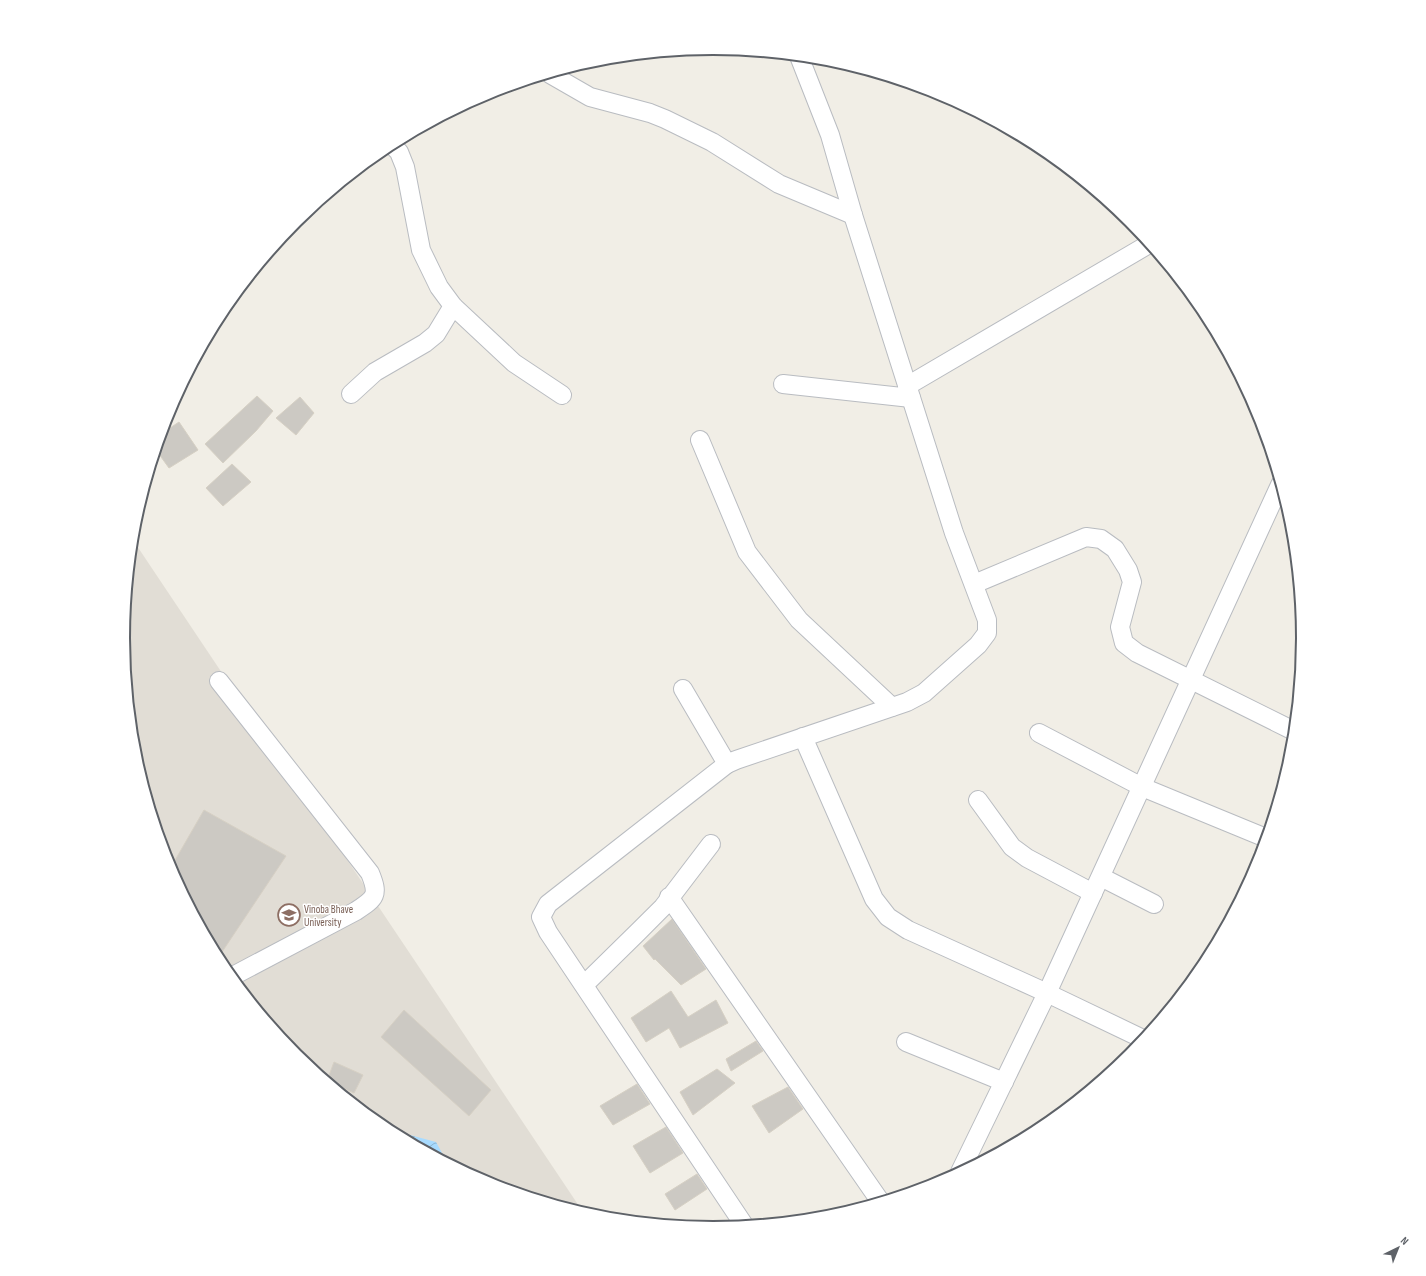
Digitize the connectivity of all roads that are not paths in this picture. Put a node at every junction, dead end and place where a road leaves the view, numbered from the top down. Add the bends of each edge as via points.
1 (801, 62) edge
2 (555, 77) edge
3 (396, 149) edge
4 (853, 215) junction
5 (1144, 247) edge
6 (453, 306) junction
7 (783, 384) dead end
8 (909, 392) junction
9 (351, 394) dead end
10 (562, 395) dead end
11 (700, 440) dead end
12 (1277, 491) edge
13 (974, 584) junction
14 (219, 681) dead end
15 (1190, 681) junction
16 (683, 689) dead end
17 (892, 707) junction
18 (1289, 729) edge
19 (1039, 732) dead end
20 (803, 737) junction
21 (727, 764) junction
22 (1142, 787) junction
23 (978, 800) dead end
24 (1261, 836) edge
25 (711, 844) dead end
26 (1097, 885) junction
27 (670, 898) junction
28 (1154, 904) dead end
29 (237, 974) edge
30 (584, 985) junction
31 (1047, 994) junction
32 (1137, 1037) edge
33 (906, 1042) dead end
34 (1004, 1082) junction
35 (964, 1164) edge
36 (877, 1197) edge
37 (741, 1220) edge

1 - 4 street via 830,135
2 - 4 street via 590,97 650,113 672,122 712,142 779,184
3 - 6 street via 405,167 421,250 439,287
4 - 8 street
5 - 8 street
6 - 9 street via 436,334 375,372
6 - 10 street via 514,363
7 - 8 street
8 - 13 street via 954,533
11 - 17 street via 747,552 799,620
12 - 15 street
13 - 15 street via 1086,537 1101,539 1115,549 1132,582 1120,627 1124,643 1137,653
13 - 17 street via 987,620 987,633 978,645 924,693
14 - 29 street via 370,872 375,885 374,896 370,902
15 - 18 street
15 - 22 street
16 - 21 street
17 - 20 street
19 - 22 street
20 - 21 street
20 - 31 street via 874,900 888,917 908,930
21 - 30 street via 548,904 541,917 548,932
22 - 24 street
22 - 26 street
23 - 26 street via 1012,847 1026,858
25 - 27 street
26 - 28 street
26 - 31 street
27 - 30 street
27 - 36 street
30 - 37 street
31 - 32 street
31 - 34 street
33 - 34 street
34 - 35 street

